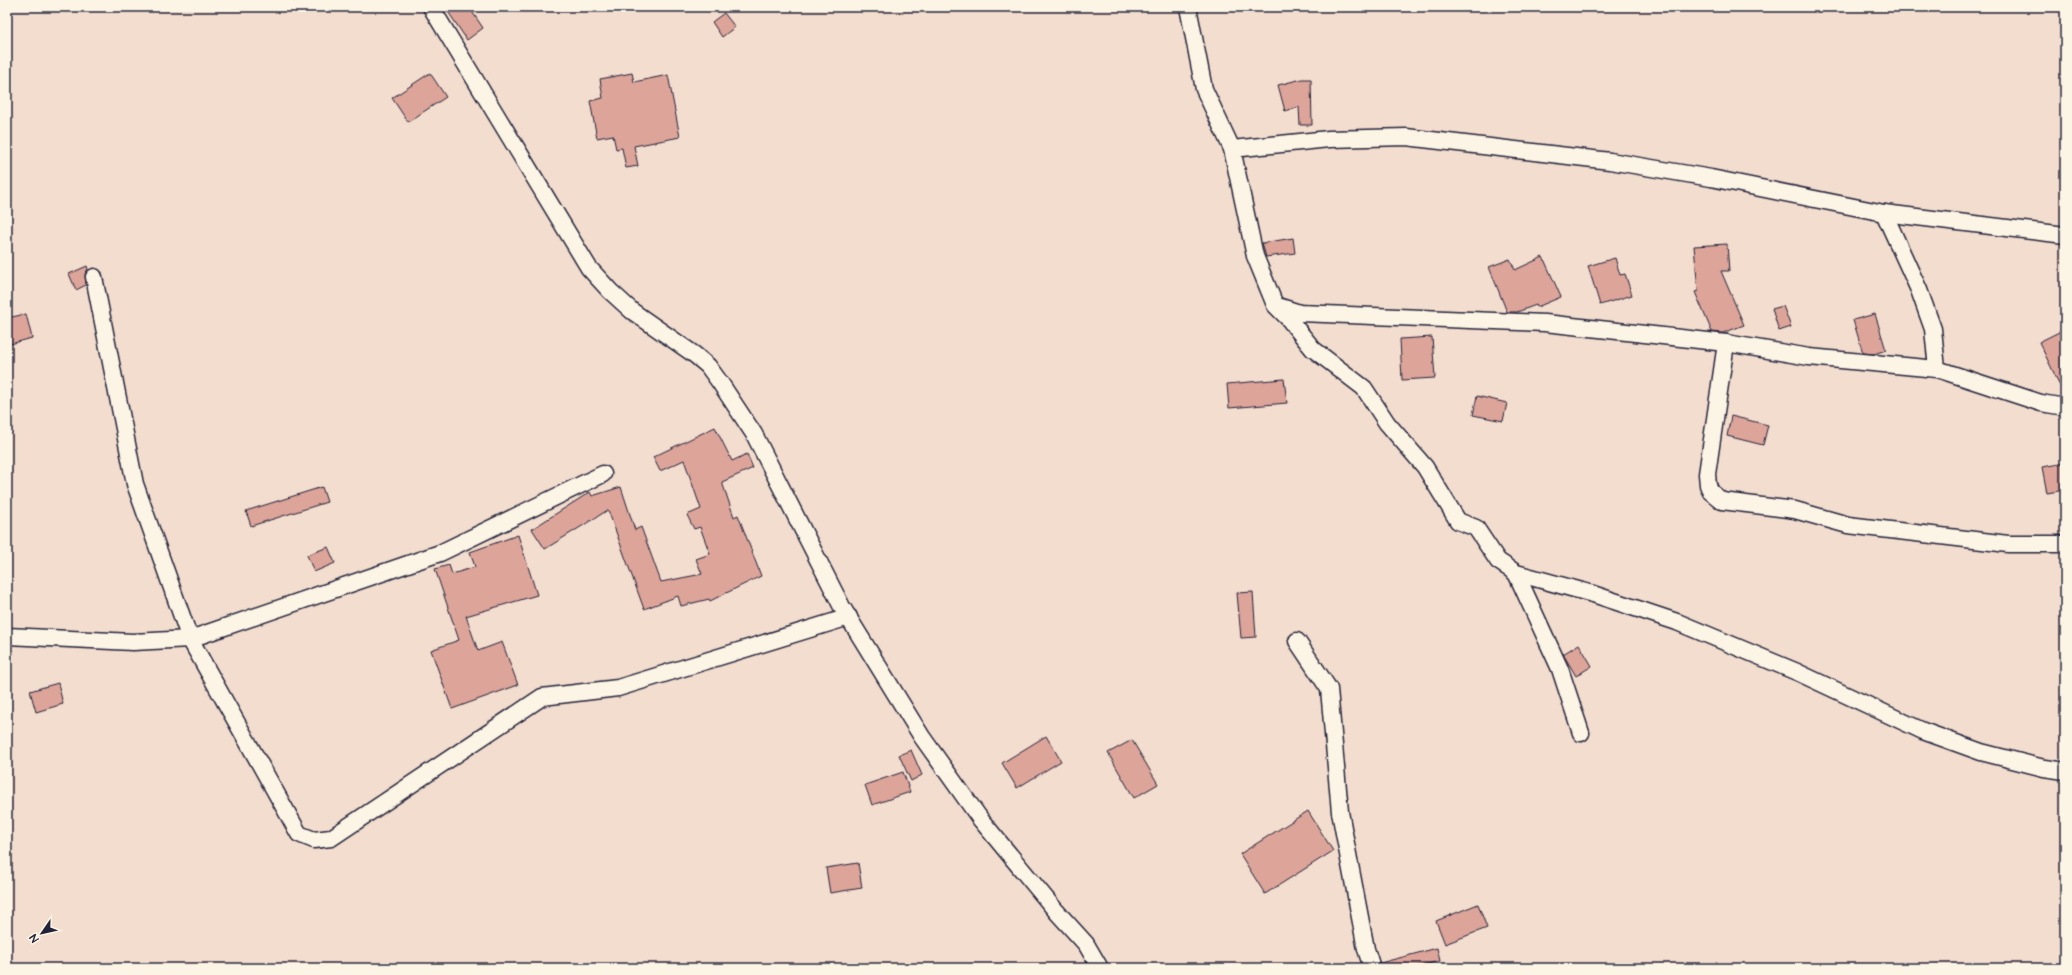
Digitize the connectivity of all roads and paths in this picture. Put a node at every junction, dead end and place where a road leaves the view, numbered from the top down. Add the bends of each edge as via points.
1 (431, 7) edge
2 (1188, 7) edge
3 (1232, 148) junction
4 (1884, 213) junction
5 (2065, 235) edge
6 (94, 277) dead end
7 (1275, 305) junction
8 (1726, 343) junction
9 (1937, 369) junction
10 (2065, 407) edge
11 (603, 474) dead end
12 (2065, 544) edge
13 (1516, 573) junction
14 (849, 617) junction
15 (7, 636) edge
16 (190, 639) junction
17 (1297, 641) dead end
18 (1581, 733) dead end
19 (2065, 771) edge
20 (1100, 968) edge
21 (1372, 968) edge

1 - 14 street via 589,268 632,311 708,366 721,384 754,434
2 - 3 street via 1204,89
3 - 4 street via 1330,139 1406,137 1618,162
3 - 7 street via 1255,256
4 - 5 street
4 - 9 street via 1920,290 1933,329
6 - 16 street via 135,484
7 - 8 street via 1300,313 1545,322
7 - 13 street via 1313,349 1364,388 1387,423 1425,467 1458,521 1476,528 1498,561
8 - 9 street via 1809,357
8 - 12 street via 1707,474 1711,492 1722,501 1795,510 1848,525 2008,544
9 - 10 street via 2041,403
11 - 16 street via 440,553
13 - 18 street via 1560,669
13 - 19 street via 1593,594 1677,622 1797,672 1923,731 1981,752
14 - 16 street via 618,688 542,697 331,838 314,840 299,834
14 - 20 street via 922,737 960,792 1056,912 1086,944
15 - 16 street via 133,642
17 - 21 street via 1329,689 1340,812 1366,949

